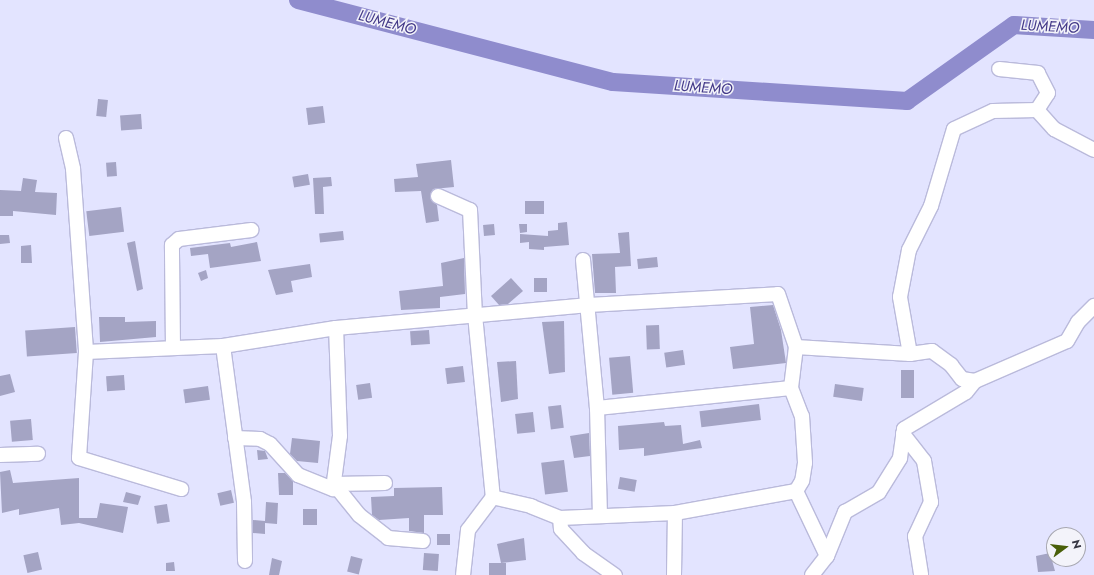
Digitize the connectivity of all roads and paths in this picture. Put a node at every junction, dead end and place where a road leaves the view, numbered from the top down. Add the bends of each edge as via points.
1 (999, 69) dead end
2 (1037, 110) junction
3 (66, 138) dead end
4 (1094, 150) edge
5 (438, 196) dead end
6 (251, 230) dead end
7 (583, 260) dead end
8 (589, 305) junction
9 (1094, 306) edge
10 (475, 315) junction
11 (336, 328) junction
12 (224, 346) junction
13 (796, 347) junction
14 (173, 348) junction
15 (86, 352) junction
16 (910, 354) junction
17 (975, 381) junction
18 (792, 388) junction
19 (597, 408) junction
20 (903, 434) junction
21 (235, 438) junction
22 (38, 454) dead end
23 (0, 455) edge
24 (384, 483) dead end
25 (334, 484) junction
26 (181, 489) dead end
27 (796, 491) junction
28 (493, 497) junction
29 (675, 513) junction
30 (600, 514) junction
31 (560, 518) junction
32 (423, 541) dead end
33 (827, 556) junction
34 (245, 561) dead end
35 (463, 575) edge
36 (615, 575) edge
37 (674, 575) edge
38 (812, 575) edge
39 (921, 575) edge

1 - 2 street via 1038,73 1048,93
2 - 4 street via 1054,129
2 - 16 street via 993,110 954,130 931,206 909,250 900,297
3 - 15 street via 73,169
5 - 10 street via 470,210
6 - 14 street via 179,239 172,245
7 - 8 street
8 - 10 street
8 - 13 street via 778,294
8 - 19 street
9 - 17 street via 1078,322 1067,341
10 - 11 street
10 - 28 street
11 - 12 street
11 - 25 street via 340,436
12 - 14 street
12 - 21 street
13 - 16 street
13 - 18 street
14 - 15 street
15 - 26 street via 79,458
16 - 17 street via 932,351 952,365 962,379
17 - 20 street via 966,392 904,429
18 - 19 street
18 - 27 street via 802,416 805,463 802,481
19 - 30 street
20 - 33 street via 900,458 879,492 845,512
20 - 39 street via 924,461 931,502 915,536
21 - 25 street via 260,439 270,444 298,475 333,489
21 - 34 street via 244,502
22 - 23 street
24 - 25 street
25 - 32 street via 359,515 388,538
27 - 29 street
27 - 33 street
28 - 31 street via 531,506
28 - 35 street via 468,530
29 - 30 street
29 - 37 street
30 - 31 street
31 - 36 street via 561,529 583,552
33 - 38 street

